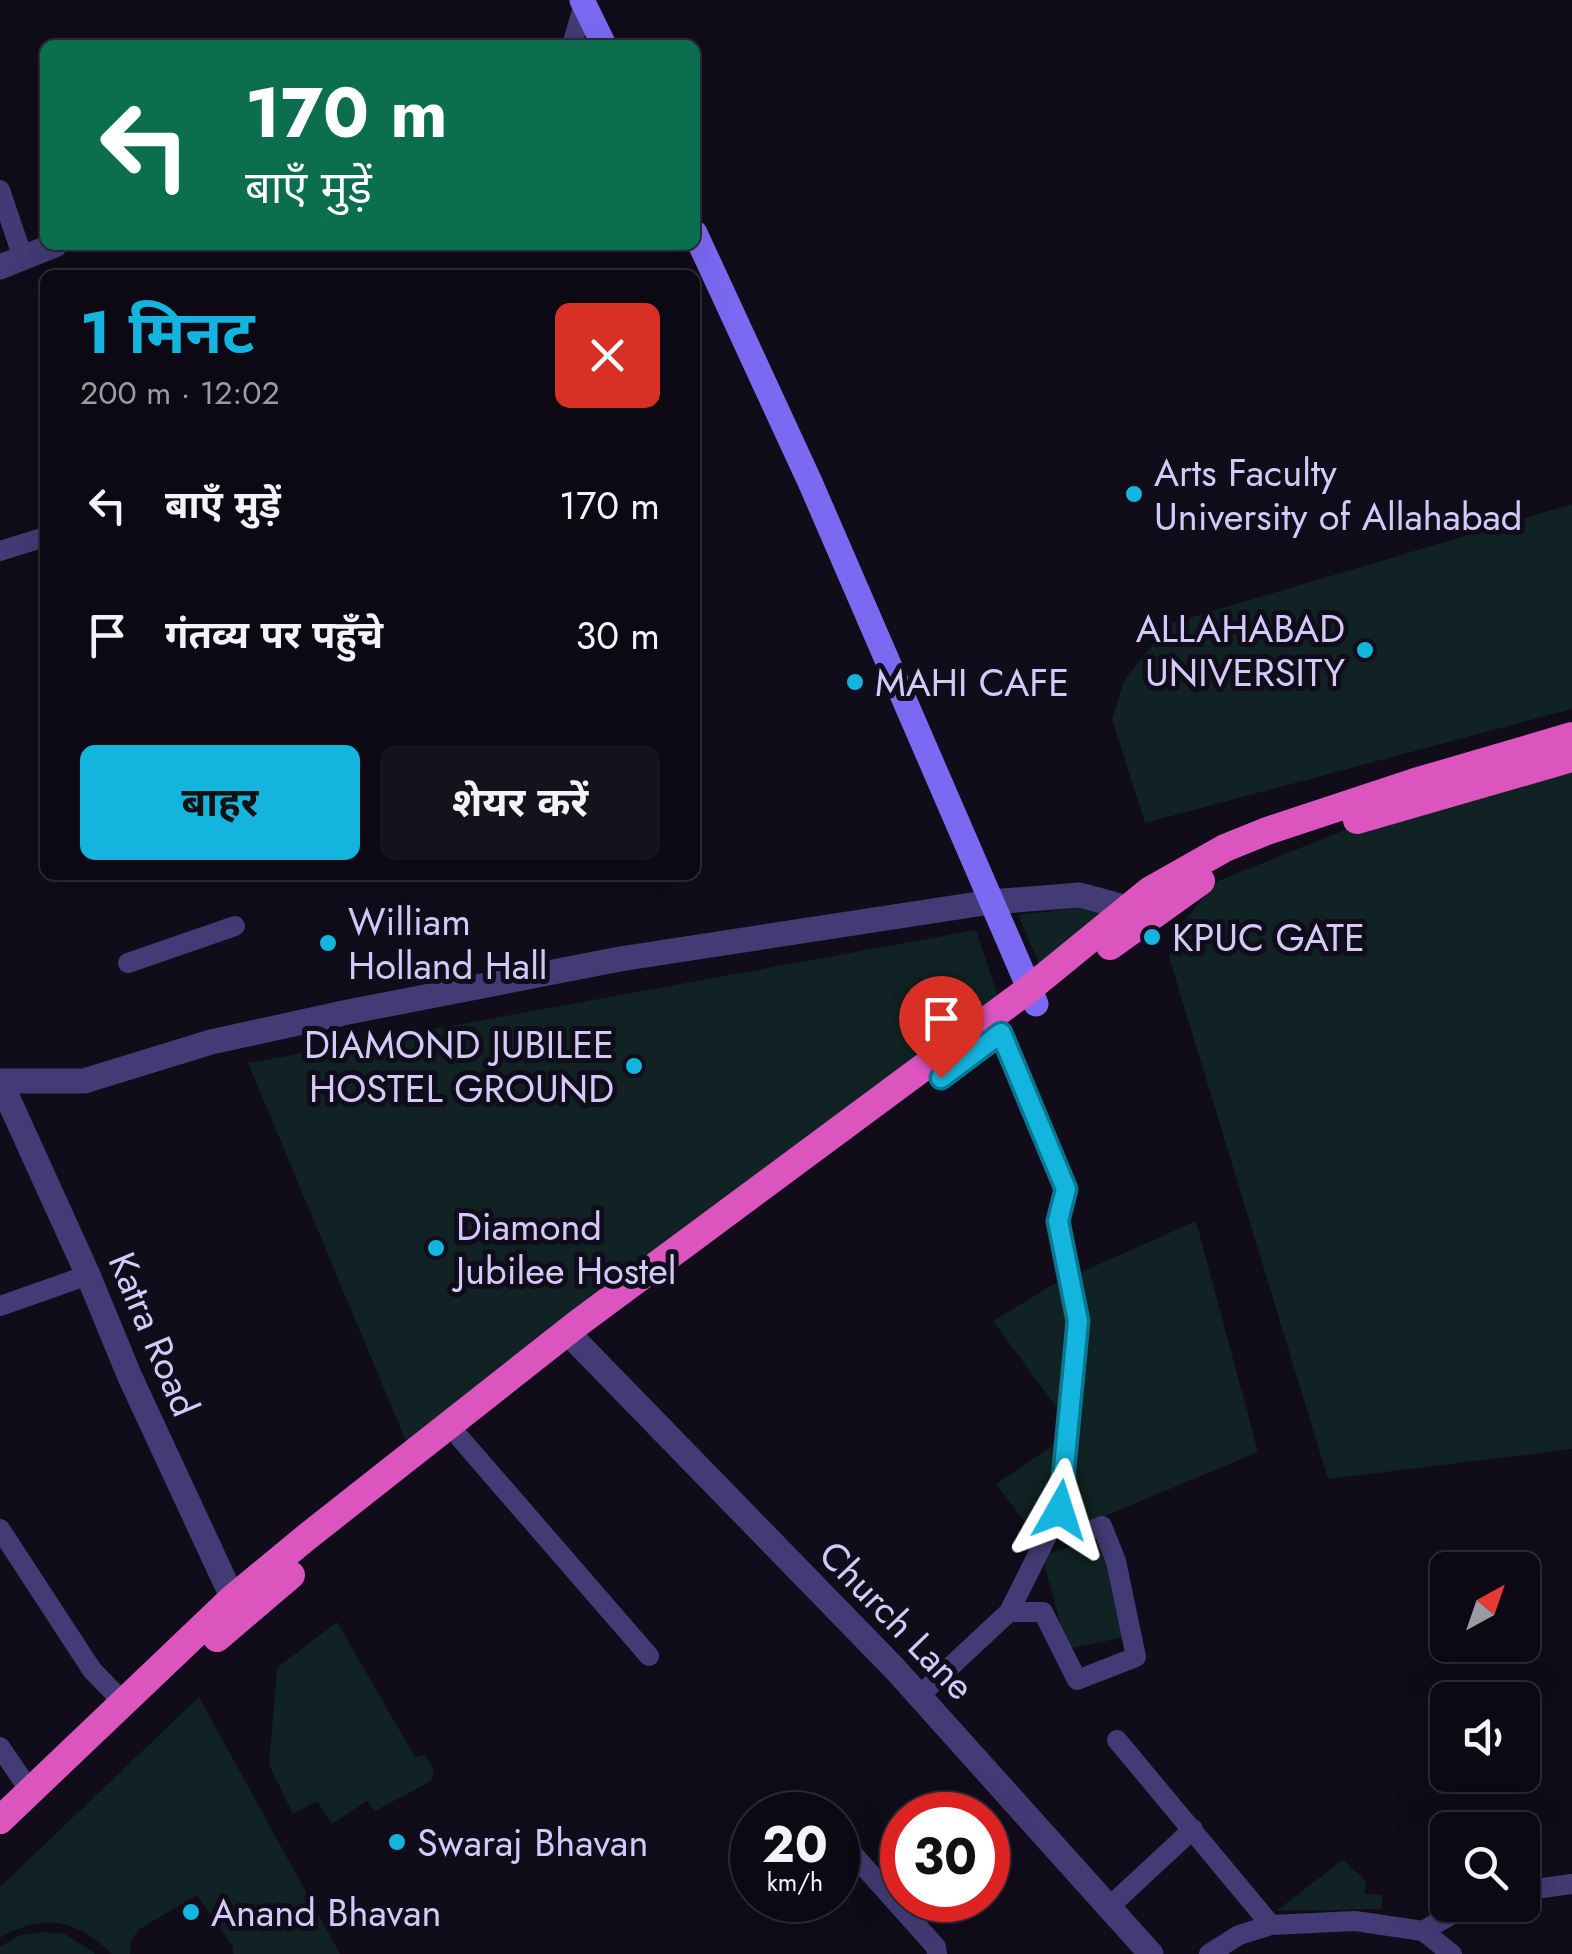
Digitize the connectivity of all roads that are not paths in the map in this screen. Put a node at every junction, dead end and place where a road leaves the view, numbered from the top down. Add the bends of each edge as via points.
1 (583, 2) edge
2 (573, 40) edge
3 (602, 40) edge
4 (0, 190) edge
5 (700, 244) edge
6 (42, 250) edge
7 (12, 262) edge
8 (40, 539) edge
9 (0, 551) edge
10 (1572, 736) edge
11 (1572, 758) edge
12 (991, 902) junction
13 (1128, 908) junction
14 (236, 926) dead end
15 (128, 963) dead end
16 (1033, 997) junction
17 (1001, 1033) junction
18 (0, 1081) edge
19 (88, 1275) junction
20 (0, 1306) edge
21 (573, 1339) junction
22 (460, 1438) junction
23 (1060, 1510) junction
24 (0, 1529) edge
25 (237, 1607) junction
26 (1008, 1612) junction
27 (649, 1656) dead end
28 (919, 1696) junction
29 (123, 1702) junction
30 (1117, 1740) dead end
31 (0, 1748) edge
32 (30, 1791) junction
33 (0, 1820) edge
34 (1193, 1829) junction
35 (0, 1841) edge
36 (860, 1862) edge
37 (1572, 1884) edge
38 (1540, 1889) edge
39 (1108, 1908) junction
40 (1439, 1922) edge
41 (1271, 1925) junction
42 (1423, 1931) junction
43 (936, 1954) edge
44 (1151, 1954) edge
45 (1209, 1954) edge
46 (1452, 1954) edge

1 - 2 street
1 - 3 main road
4 - 7 street
5 - 12 main road
6 - 7 street
8 - 9 street
10 - 13 highway via 1268,831 1187,868
11 - 16 highway via 1356,820 1226,868
12 - 13 street via 1080,894
12 - 16 main road
12 - 18 street via 503,982 212,1042 84,1081
13 - 16 highway
14 - 15 street
16 - 17 highway
16 - 21 highway
17 - 21 highway
17 - 23 street via 1066,1189 1058,1221 1078,1321
18 - 19 street, Katra Road
19 - 20 street
19 - 25 street, Katra Road
21 - 22 highway
21 - 25 highway
21 - 28 street, Church Lane
22 - 25 highway
22 - 27 street
23 - 26 street
23 - 26 street via 1076,1536 1102,1526 1116,1560 1136,1657 1077,1680 1042,1612
24 - 29 street via 92,1670
25 - 29 highway
25 - 35 highway
26 - 28 street
28 - 39 street, Church Lane
29 - 32 highway
30 - 34 street
31 - 32 street
32 - 33 highway
34 - 39 street
34 - 41 street
36 - 43 street
37 - 38 street
39 - 44 street, Church Lane
40 - 42 street
41 - 42 street via 1355,1920
41 - 45 street
42 - 46 street

